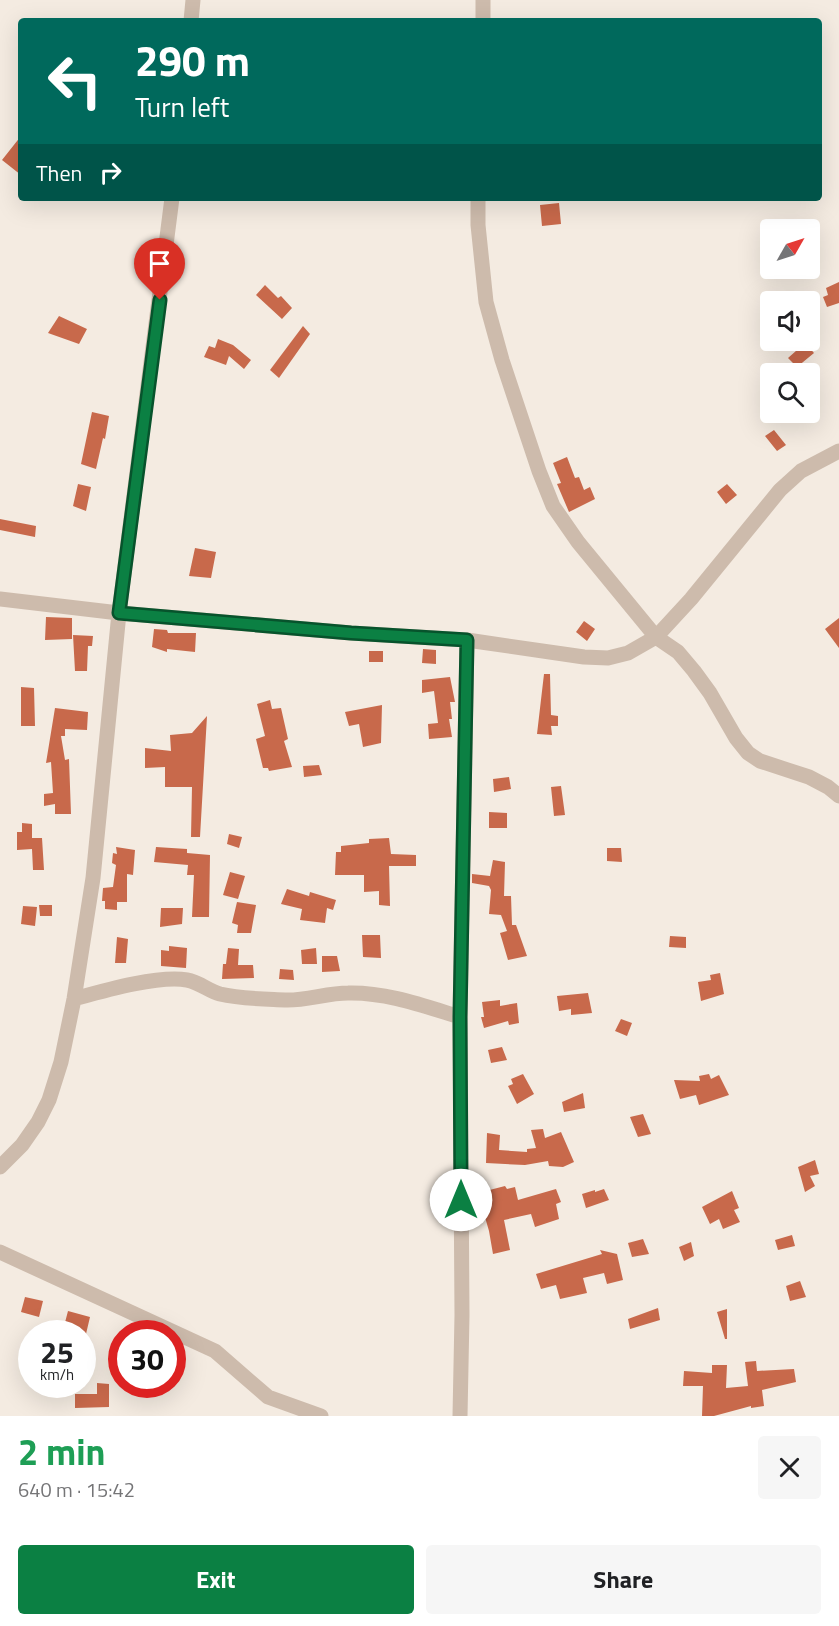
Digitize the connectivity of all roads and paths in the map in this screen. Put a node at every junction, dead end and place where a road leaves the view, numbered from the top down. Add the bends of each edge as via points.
1 (194, 0) edge
2 (483, 0) edge
3 (191, 18) edge
4 (483, 18) edge
5 (172, 201) edge
6 (478, 201) edge
7 (839, 451) edge
8 (0, 599) edge
9 (119, 613) junction
10 (656, 637) junction
11 (467, 640) junction
12 (839, 796) edge
13 (74, 999) junction
14 (460, 1017) junction
15 (0, 1167) edge
16 (0, 1252) edge
17 (321, 1416) edge
18 (460, 1416) edge

1 - 3 street
2 - 4 street
5 - 9 street
6 - 10 street via 486,302 546,488 578,542
7 - 10 street via 801,471 780,490
8 - 9 street
9 - 11 street
9 - 13 street via 93,878
10 - 11 street via 628,653 608,658
10 - 12 street via 678,652 694,671 748,753 760,761 809,777
11 - 14 street
13 - 14 street via 123,986 173,979 241,997 288,1000 360,993 412,1002
13 - 15 street via 50,1100 22,1145
14 - 18 street
16 - 17 street via 215,1351 268,1396

